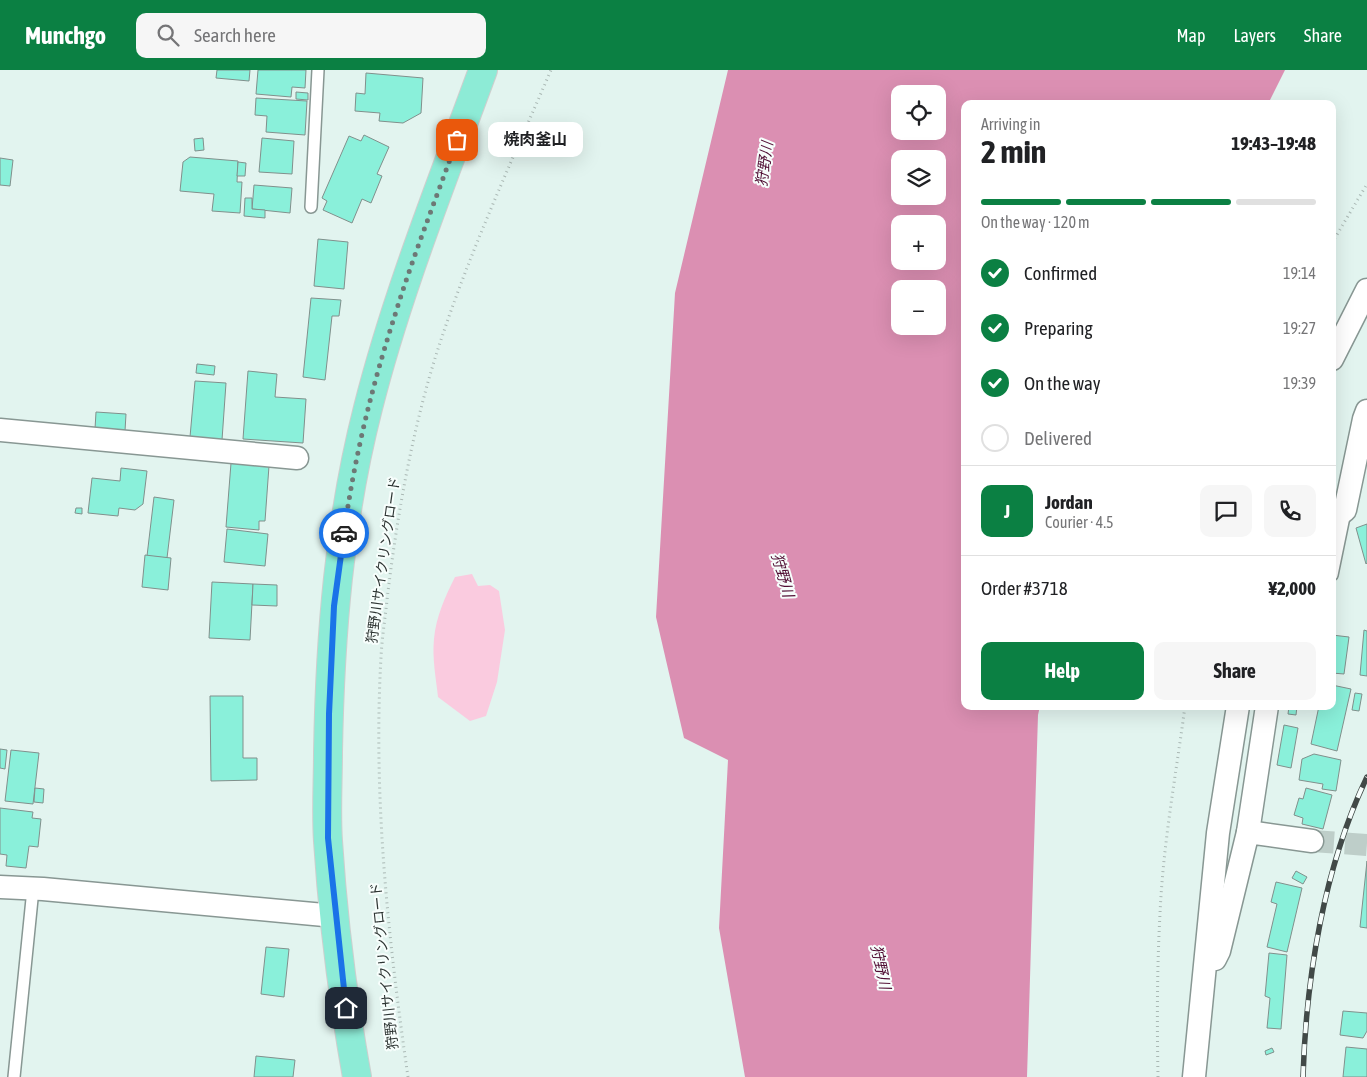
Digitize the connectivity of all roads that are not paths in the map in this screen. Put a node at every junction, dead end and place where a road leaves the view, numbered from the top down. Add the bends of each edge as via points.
1 (318, 70) edge
2 (482, 70) edge
3 (311, 207) dead end
4 (1367, 290) edge
5 (1336, 351) edge
6 (1367, 411) edge
7 (0, 430) edge
8 (297, 458) dead end
9 (1367, 504) edge
10 (1339, 515) edge
11 (1336, 541) edge
12 (1237, 710) edge
13 (1266, 710) edge
14 (1248, 832) junction
15 (1312, 840) tunnel mouth
16 (0, 887) edge
17 (33, 889) junction
18 (335, 916) junction
19 (1204, 977) junction
20 (14, 1077) edge
21 (357, 1077) edge
22 (1194, 1077) edge

1 - 3 lane
2 - 18 highway via 394,316 368,410 348,502 334,606 329,714 328,838
4 - 5 street
6 - 10 street
7 - 8 street
9 - 10 street
10 - 11 lane
12 - 19 street via 1218,833
13 - 14 street
14 - 15 street
14 - 19 street via 1219,951
16 - 17 street
17 - 18 street
17 - 20 lane
18 - 21 highway
19 - 22 street

